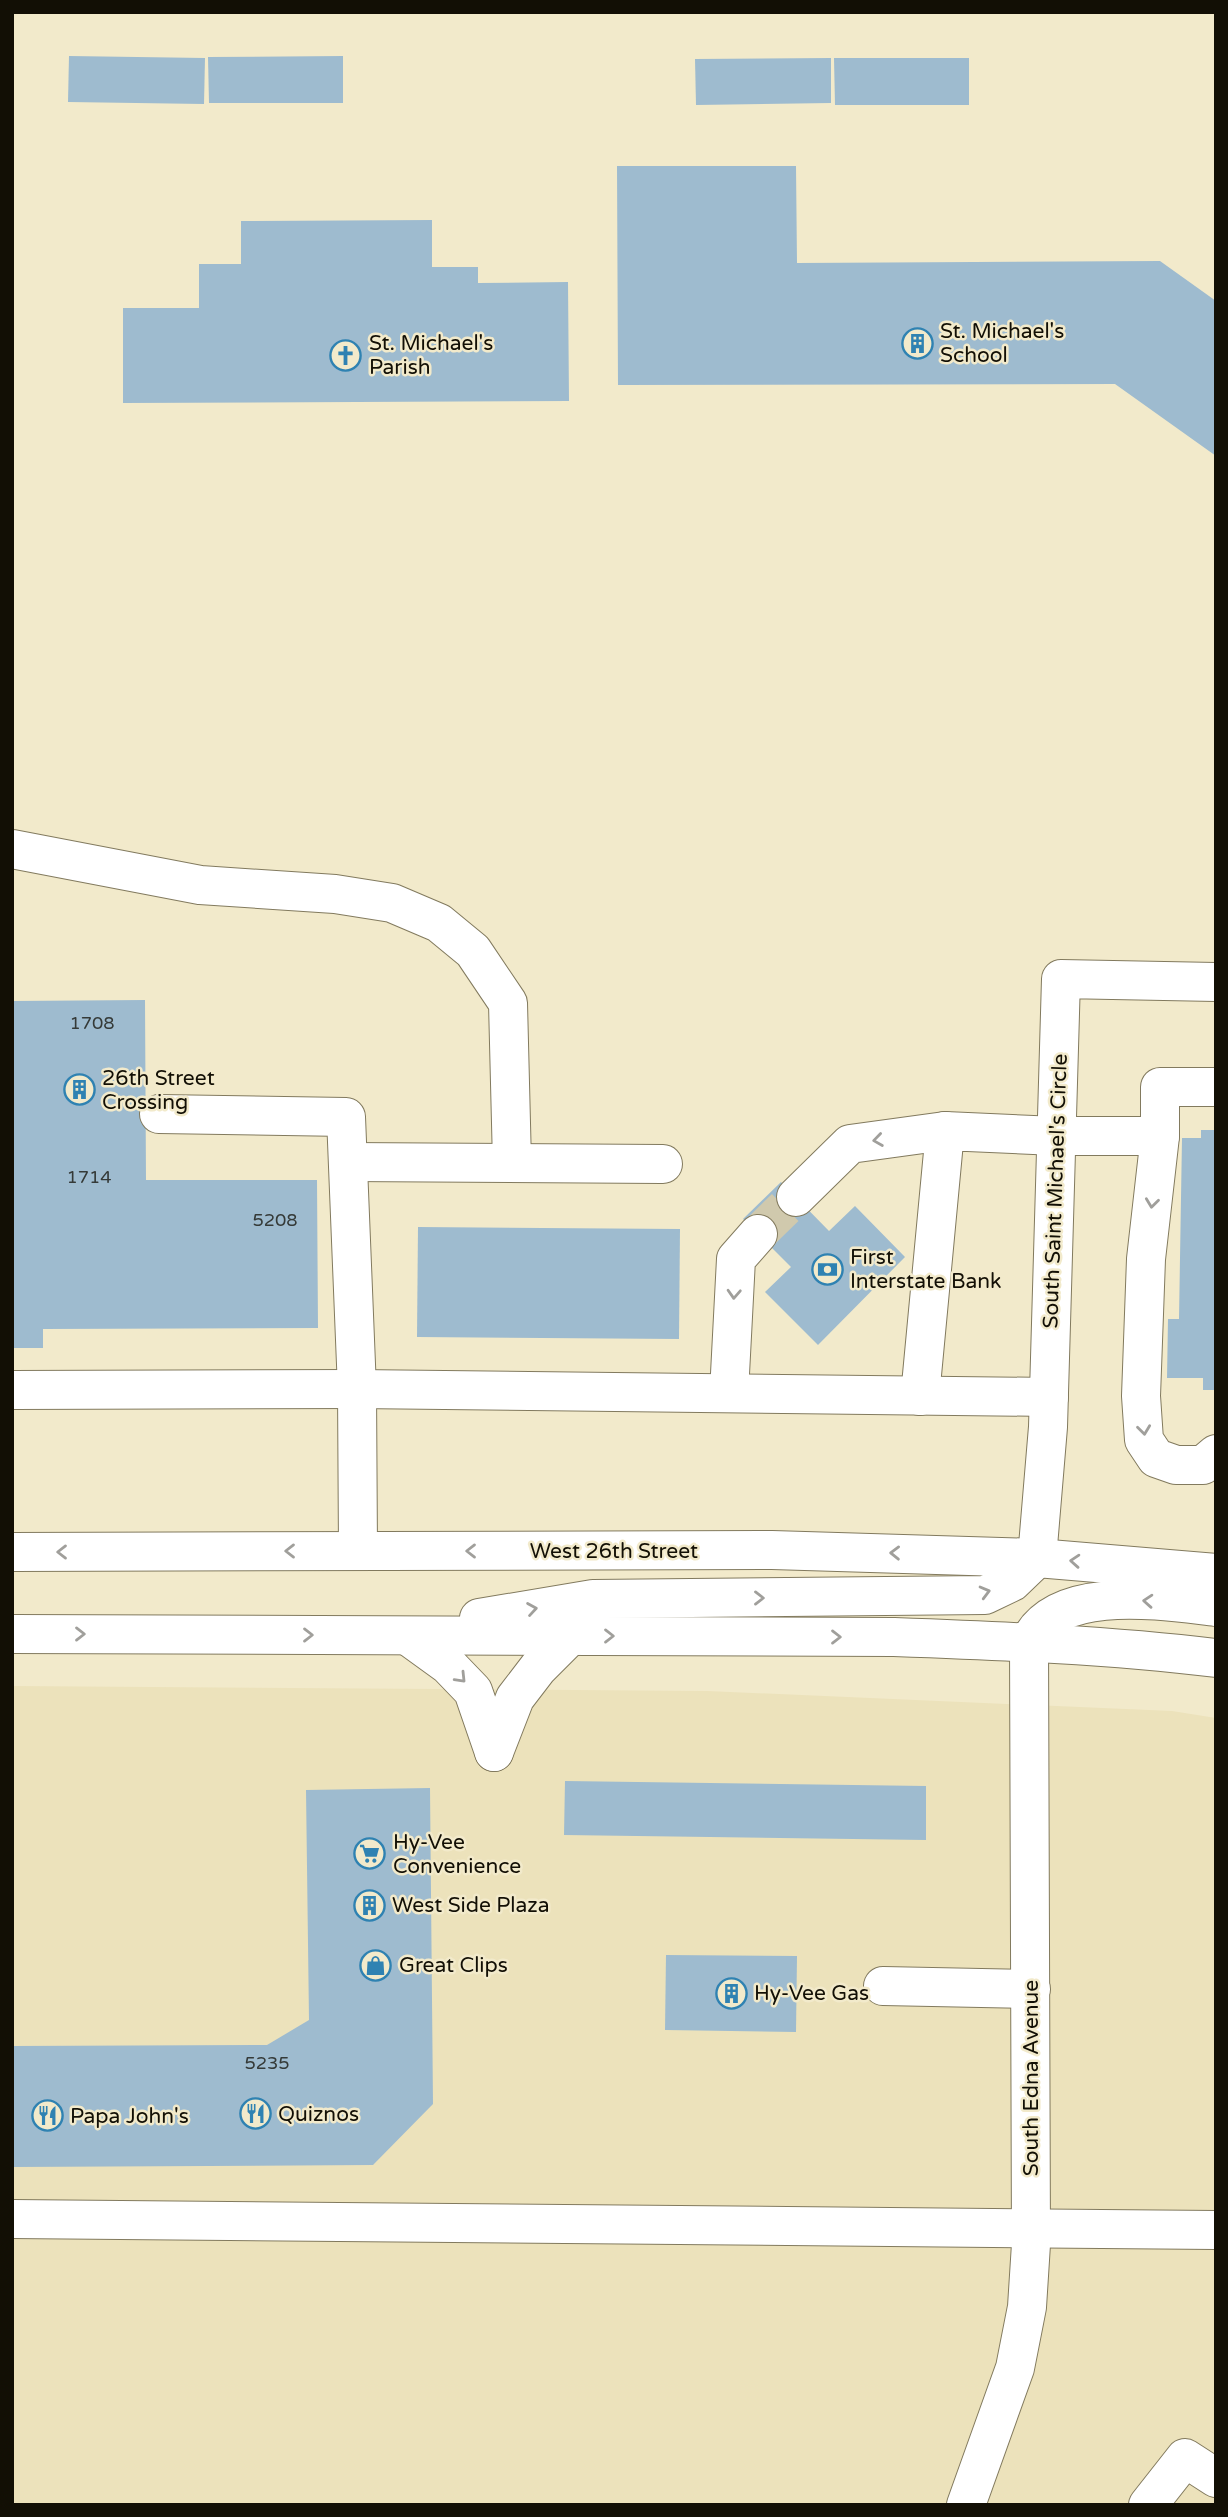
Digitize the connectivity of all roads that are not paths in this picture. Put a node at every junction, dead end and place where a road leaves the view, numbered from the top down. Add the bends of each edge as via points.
1 (12, 849) edge
2 (1216, 982) edge
3 (1216, 1087) edge
4 (159, 1114) dead end
5 (945, 1131) junction
6 (1057, 1136) junction
7 (1160, 1136) junction
8 (348, 1162) junction
9 (512, 1163) junction
10 (663, 1164) dead end
11 (796, 1197) tunnel mouth
12 (758, 1234) tunnel mouth
13 (357, 1389) junction
14 (12, 1390) edge
15 (729, 1393) junction
16 (919, 1396) junction
17 (1049, 1397) junction
18 (1216, 1454) edge
19 (358, 1551) junction
20 (12, 1552) edge
21 (1037, 1558) junction
22 (1216, 1573) edge
23 (1216, 1607) edge
24 (12, 1634) edge
25 (368, 1636) junction
26 (408, 1636) junction
27 (570, 1636) junction
28 (1029, 1642) junction
29 (1216, 1658) edge
30 (883, 1986) dead end
31 (1031, 1989) junction
32 (12, 2219) edge
33 (1031, 2230) junction
34 (1216, 2230) edge
35 (1216, 2478) edge
36 (966, 2505) edge
37 (1148, 2505) edge

1 - 9 main road via 200,886 335,894 392,903 439,923 473,951 508,1003
2 - 6 main road, South Saint Michael's Circle via 1061,979
3 - 7 main road via 1160,1087
4 - 8 main road via 346,1117
5 - 6 main road
5 -> 11 main road via 850,1144
5 - 16 main road
6 - 7 main road
6 - 17 main road, South Saint Michael's Circle
7 -> 18 main road via 1146,1259 1144,1440 1156,1458 1176,1465 1203,1465
8 - 9 main road
8 - 13 main road
9 - 10 main road
12 -> 15 main road via 736,1259
13 - 14 main road
13 - 15 main road
13 - 19 main road
15 - 16 main road
16 - 17 main road
17 - 21 main road, South Saint Michael's Circle
19 -> 20 main road, West 26th Street
21 -> 19 main road, West 26th Street via 772,1550
22 -> 21 main road, West 26th Street
25 -> 21 main road via 593,1600 985,1595 1012,1582
23 -> 28 main road via 1134,1600 1087,1603 1053,1614
24 -> 25 main road
25 - 26 main road
26 - 27 main road
26 -> 27 main road via 448,1665 473,1691 494,1752 515,1698
27 -> 28 main road
28 - 29 main road
28 - 31 main road, South Edna Avenue
30 - 31 main road
31 - 33 main road, South Edna Avenue
32 - 33 main road
33 - 34 main road
33 - 36 main road, South Edna Avenue via 1027,2307 1015,2368
35 - 37 main road via 1185,2458

